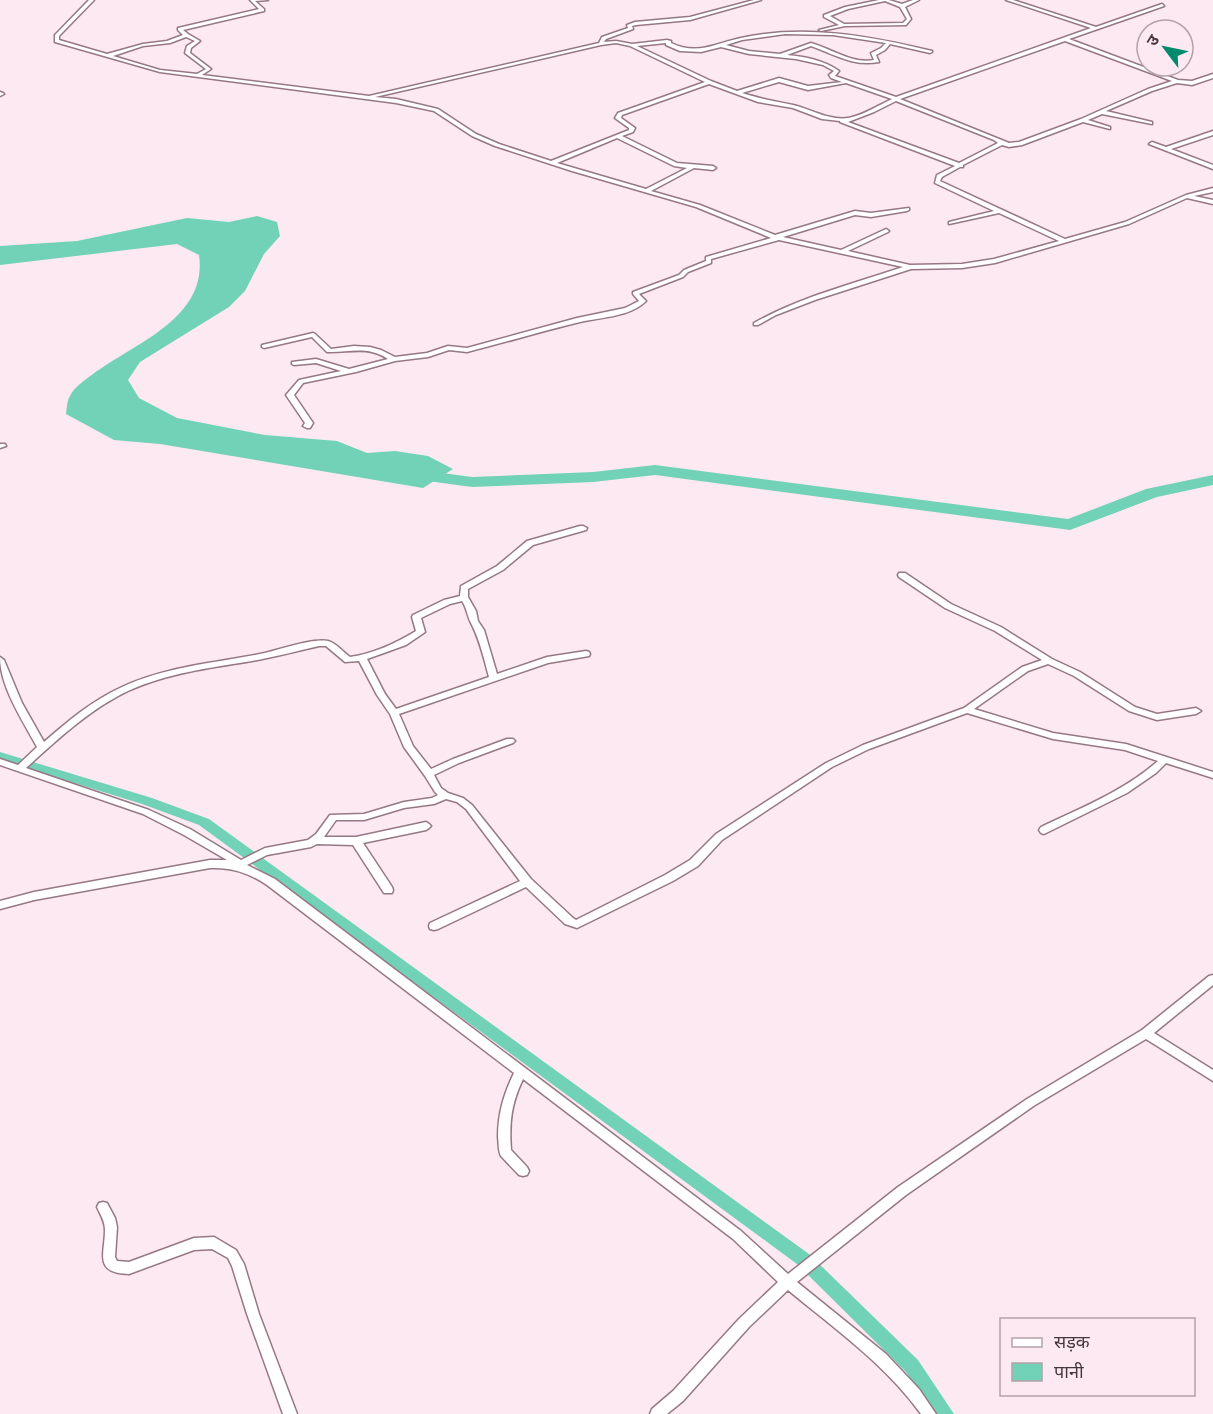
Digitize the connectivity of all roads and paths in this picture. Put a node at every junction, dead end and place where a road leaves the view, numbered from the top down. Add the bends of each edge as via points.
1 (92, 0) edge
2 (266, 0) edge
3 (759, 0) edge
4 (917, 0) edge
5 (1008, 0) edge
6 (252, 1) edge
7 (746, 1) edge
8 (1162, 5) dead end
9 (902, 6) junction
10 (845, 26) junction
11 (1095, 28) junction
12 (810, 33) junction
13 (186, 34) junction
14 (1064, 39) junction
15 (889, 42) junction
16 (601, 44) junction
17 (631, 45) junction
18 (720, 45) junction
19 (930, 52) dead end
20 (782, 55) junction
21 (109, 56) junction
22 (197, 75) junction
23 (1213, 76) edge
24 (1177, 81) junction
25 (709, 82) junction
26 (847, 82) junction
27 (739, 92) junction
28 (371, 96) junction
29 (896, 99) junction
30 (1102, 112) junction
31 (840, 120) junction
32 (1083, 120) junction
33 (1150, 123) dead end
34 (1108, 128) dead end
35 (1213, 133) edge
36 (617, 136) junction
37 (1001, 143) junction
38 (1152, 144) dead end
39 (1166, 149) junction
40 (553, 162) junction
41 (961, 166) junction
42 (1213, 167) edge
43 (691, 168) junction
44 (713, 168) dead end
45 (648, 190) junction
46 (1213, 190) edge
47 (1186, 197) junction
48 (1213, 202) edge
49 (907, 209) dead end
50 (997, 212) junction
51 (951, 223) dead end
52 (886, 231) dead end
53 (778, 237) junction
54 (1060, 240) junction
55 (844, 251) junction
56 (910, 267) junction
57 (756, 324) dead end
58 (264, 346) dead end
59 (394, 358) junction
60 (294, 363) dead end
61 (348, 371) junction
62 (307, 426) dead end
63 (583, 528) dead end
64 (902, 575) dead end
65 (464, 598) junction
66 (586, 654) dead end
67 (362, 658) junction
68 (0, 660) edge
69 (1049, 661) junction
70 (494, 679) junction
71 (967, 710) junction
72 (1196, 711) dead end
73 (394, 713) junction
74 (510, 741) dead end
75 (39, 751) junction
76 (1165, 759) junction
77 (0, 762) edge
78 (21, 767) junction
79 (429, 774) junction
80 (1213, 775) edge
81 (445, 795) junction
82 (426, 826) dead end
83 (1044, 831) dead end
84 (315, 840) junction
85 (356, 841) junction
86 (243, 864) junction
87 (527, 882) junction
88 (388, 890) dead end
89 (0, 905) edge
90 (434, 926) dead end
91 (1213, 979) edge
92 (1146, 1033) junction
93 (521, 1071) junction
94 (1213, 1076) edge
95 (523, 1171) dead end
96 (104, 1207) dead end
97 (787, 1282) junction
98 (290, 1414) edge
99 (657, 1414) edge
100 (929, 1414) edge

1 - 21 street via 56,40
2 - 6 street
3 - 7 street
4 - 9 street
5 - 11 street
6 - 13 street via 262,10 180,29
7 - 16 street via 684,19 631,24 627,31 604,38
8 - 11 street
9 - 10 street via 909,19 904,24
9 - 10 street via 885,0 826,16
10 - 12 street
11 - 14 street
12 - 15 street
12 - 18 street via 746,38
13 - 21 street
13 - 22 street via 198,41 187,53 209,69
14 - 24 street
14 - 29 street
15 - 19 street
15 - 20 street via 873,54 877,61 869,63 811,44
16 - 17 street
16 - 28 street
17 - 18 street via 667,41 680,50 698,51
17 - 25 street
18 - 20 street via 740,52
20 - 26 street via 832,68 837,71 831,76
21 - 22 street via 153,70
22 - 28 street
23 - 24 street via 1192,82
24 - 30 street
25 - 27 street
25 - 36 street via 620,114 618,118 632,129
26 - 27 street via 808,88 779,80
26 - 29 street
27 - 31 street via 764,103 794,106 813,115
28 - 40 street via 432,108 478,137
29 - 31 street
29 - 37 street
30 - 32 street
30 - 33 street
31 - 41 street
32 - 34 street
32 - 37 street via 1020,144
35 - 39 street
36 - 40 street
36 - 43 street via 672,164
37 - 41 street
38 - 39 street
39 - 42 street
40 - 45 street
41 - 50 street via 939,176 937,182
43 - 44 street
43 - 45 street
45 - 53 street
46 - 47 street
47 - 48 street
47 - 54 street via 1136,220
49 - 53 street via 868,216 855,213
50 - 51 street
50 - 54 street
52 - 55 street
53 - 55 street
53 - 59 street via 708,258 709,262 681,276 635,293 643,301 639,306 571,320 467,350 447,348 428,355
54 - 56 street via 969,266
55 - 56 street
56 - 57 street via 774,314
58 - 59 street via 313,335 329,351 351,346
59 - 61 street
60 - 61 street via 316,361
61 - 62 street via 301,381 290,395 309,423
63 - 65 street via 530,543 500,568 467,585
64 - 69 street via 948,606 999,629
65 - 67 street via 416,617 420,632
65 - 70 street via 480,630
66 - 70 street via 547,660
67 - 73 street
67 - 75 street via 348,660 328,644 319,642 167,674 114,695
68 - 75 street
69 - 71 street via 1025,669
69 - 72 street via 1138,712 1166,717
70 - 73 street
71 - 76 street via 1053,736 1114,744
71 - 87 street via 866,747 829,765 719,837 694,863 583,923 569,921
73 - 79 street via 409,747
74 - 79 street
75 - 78 street
76 - 80 street
76 - 83 street via 1128,787
77 - 78 street
78 - 86 street via 146,812
79 - 81 street
81 - 84 street via 364,817 333,817
81 - 87 street via 460,800 477,815
82 - 85 street
84 - 85 street
84 - 86 street via 259,854
85 - 88 street
86 - 89 street via 210,864
86 - 93 street
87 - 90 street
91 - 92 street
92 - 94 street
92 - 97 street via 1031,1102 902,1191
93 - 95 street via 503,1116 505,1152
93 - 97 street via 737,1235
96 - 98 street via 111,1228 108,1259 118,1268 129,1268 204,1242 214,1243 232,1254
97 - 99 street
97 - 100 street via 892,1368

